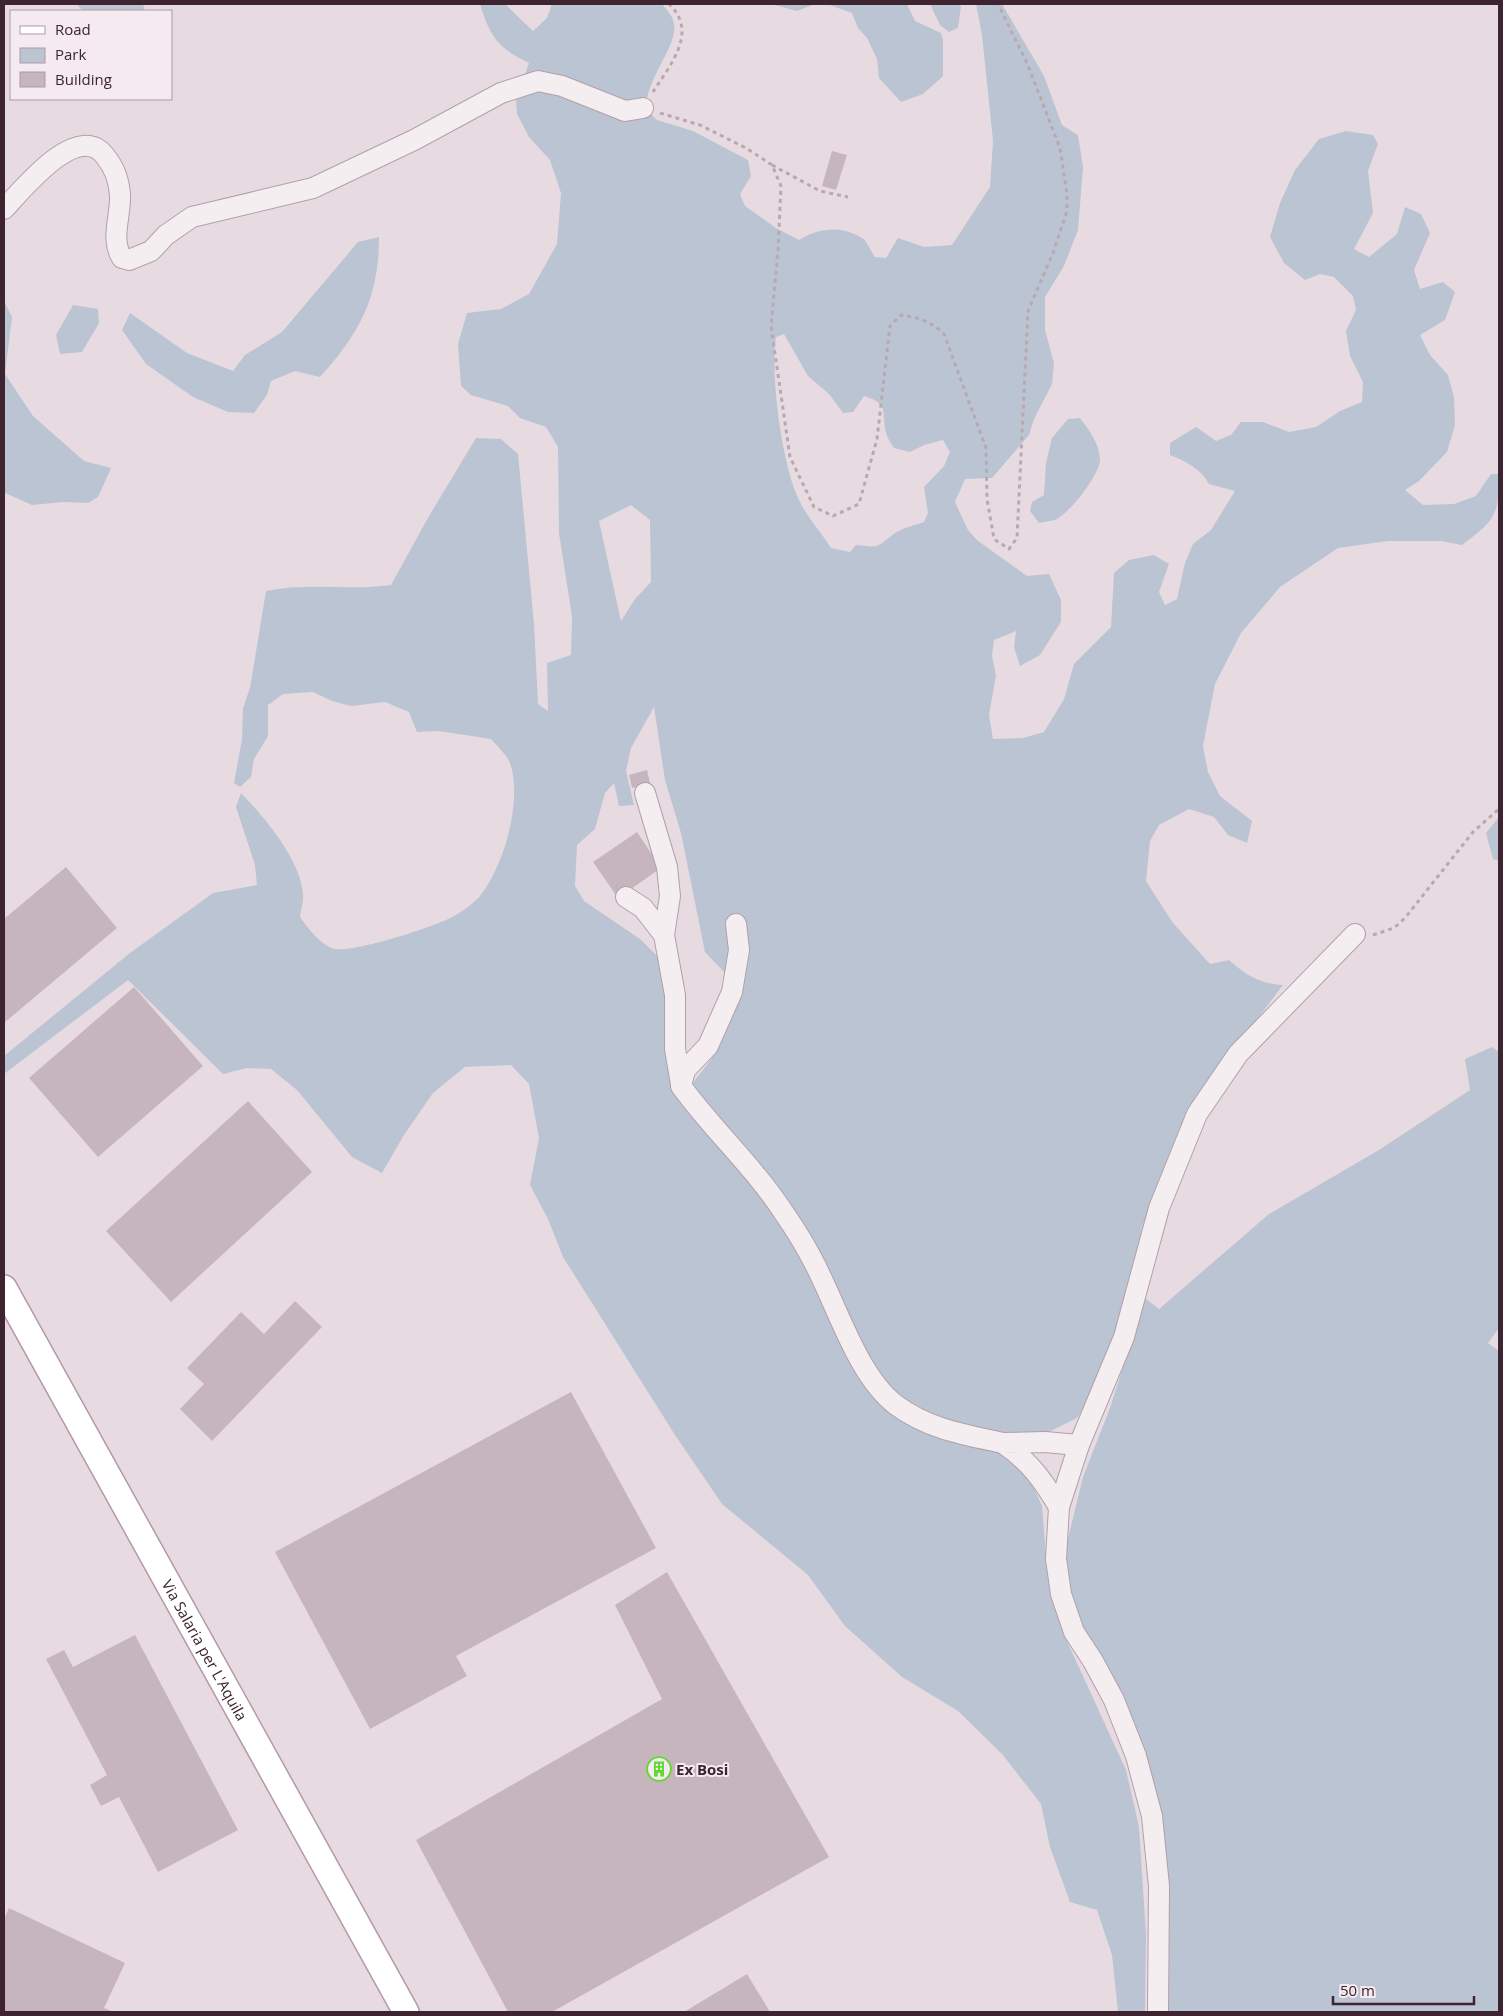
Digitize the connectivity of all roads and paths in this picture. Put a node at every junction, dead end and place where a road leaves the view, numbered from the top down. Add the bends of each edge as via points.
1 (669, 4) edge
2 (998, 4) edge
3 (643, 108) junction
4 (772, 164) junction
5 (848, 197) dead end
6 (4, 210) edge
7 (645, 793) dead end
8 (1499, 809) edge
9 (626, 897) dead end
10 (736, 924) dead end
11 (664, 934) junction
12 (1355, 934) joint
13 (681, 1086) junction
14 (4, 1288) edge
15 (1003, 1443) junction
16 (1079, 1445) junction
17 (1059, 1507) junction
18 (406, 2012) edge
19 (1158, 2012) edge

1 - 3 path via 683,25 682,43
2 - 4 path via 1028,63 1060,148 1067,194 1067,210 1053,253 1028,311 1017,538 1009,549 994,539 987,499 986,448 944,334 936,326 913,317 901,315 890,326 876,439 859,504 833,516 814,508 790,457 771,326 781,186
3 - 4 path via 700,125
3 - 6 street via 625,111 562,86 538,81 501,93 414,140 313,188 192,217 166,234 151,251 129,260 122,258 117,249 118,180 103,152 93,145 83,144 56,158
4 - 5 path via 820,191
7 - 11 street via 667,867 670,896
8 - 12 path via 1473,832 1406,918 1394,928 1377,935
9 - 11 street via 643,908
10 - 13 street via 739,950 732,992 708,1046 685,1070
11 - 13 street via 675,995 675,1049
12 - 16 street via 1238,1054 1197,1114 1159,1208 1124,1337
13 - 15 street via 756,1174 783,1212 810,1255 878,1387 896,1405 924,1422
14 - 18 main road, Via Salaria per L'Aquila
15 - 16 street
15 - 17 street via 1024,1458 1043,1480
16 - 17 street
17 - 19 street via 1056,1559 1061,1594 1074,1632 1114,1700 1136,1756 1152,1816 1159,1886

